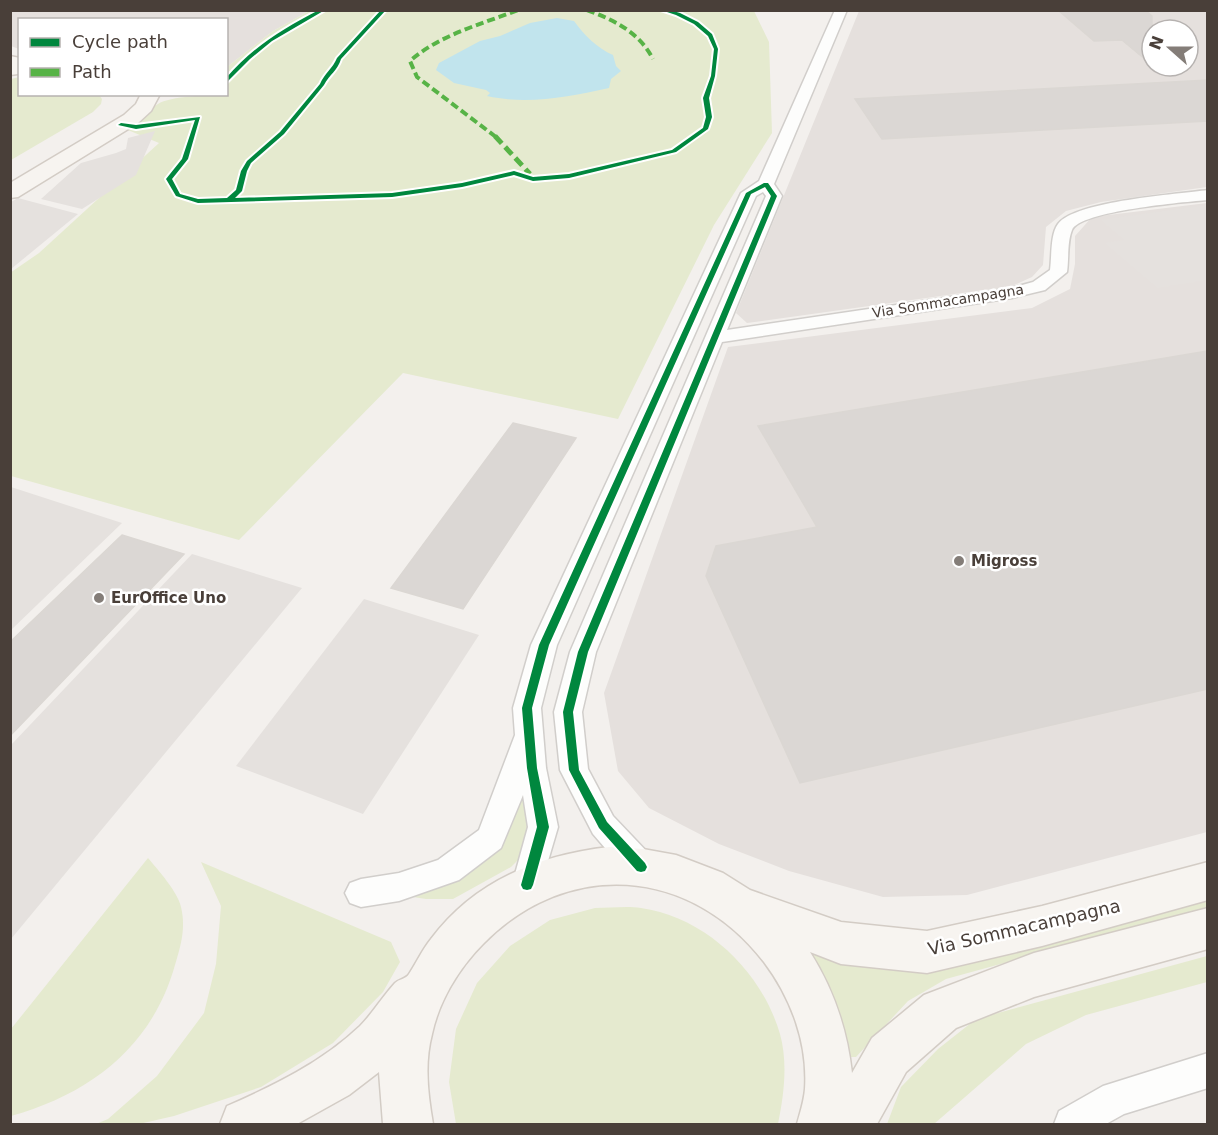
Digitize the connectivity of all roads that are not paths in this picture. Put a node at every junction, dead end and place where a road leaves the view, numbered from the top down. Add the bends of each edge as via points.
1 (841, 10) edge
2 (150, 96) edge
3 (113, 108) dead end
4 (10, 169) edge
5 (766, 184) junction
6 (10, 192) edge
7 (1208, 195) edge
8 (713, 338) junction
9 (529, 731) junction
10 (641, 867) junction
11 (1208, 881) edge
12 (527, 885) junction
13 (361, 893) dead end
14 (736, 904) junction
15 (1208, 928) edge
16 (430, 977) junction
17 (1208, 1070) edge
18 (245, 1125) edge
19 (408, 1125) edge
20 (822, 1125) edge
21 (848, 1125) edge
22 (1072, 1125) edge

1 - 5 street
2 - 6 street via 131,119
3 - 4 street
5 - 8 street via 774,196
5 - 9 street via 749,193 544,645 527,708
7 - 8 street, Via Sommacampagna via 1113,208 1074,218 1065,226 1058,272 1040,286
8 - 10 street via 583,652 568,712 574,770 603,825
9 - 12 street via 543,827
9 - 13 street via 490,839 448,870 399,887
10 - 12 street, Via Sommacampagna via 602,866 564,872
10 - 14 street, Via Sommacampagna via 691,879
11 - 14 street, Via Sommacampagna via 927,952 841,943
12 - 16 street, Via Sommacampagna via 499,901 460,934
14 - 20 street, Via Sommacampagna via 784,951 817,1013 829,1086
15 - 21 street via 1034,975 940,1011 889,1055
16 - 18 street, Via Sommacampagna via 378,1041 341,1071 302,1097
16 - 19 street, Via Sommacampagna via 407,1038 404,1106
17 - 22 street via 1116,1099

